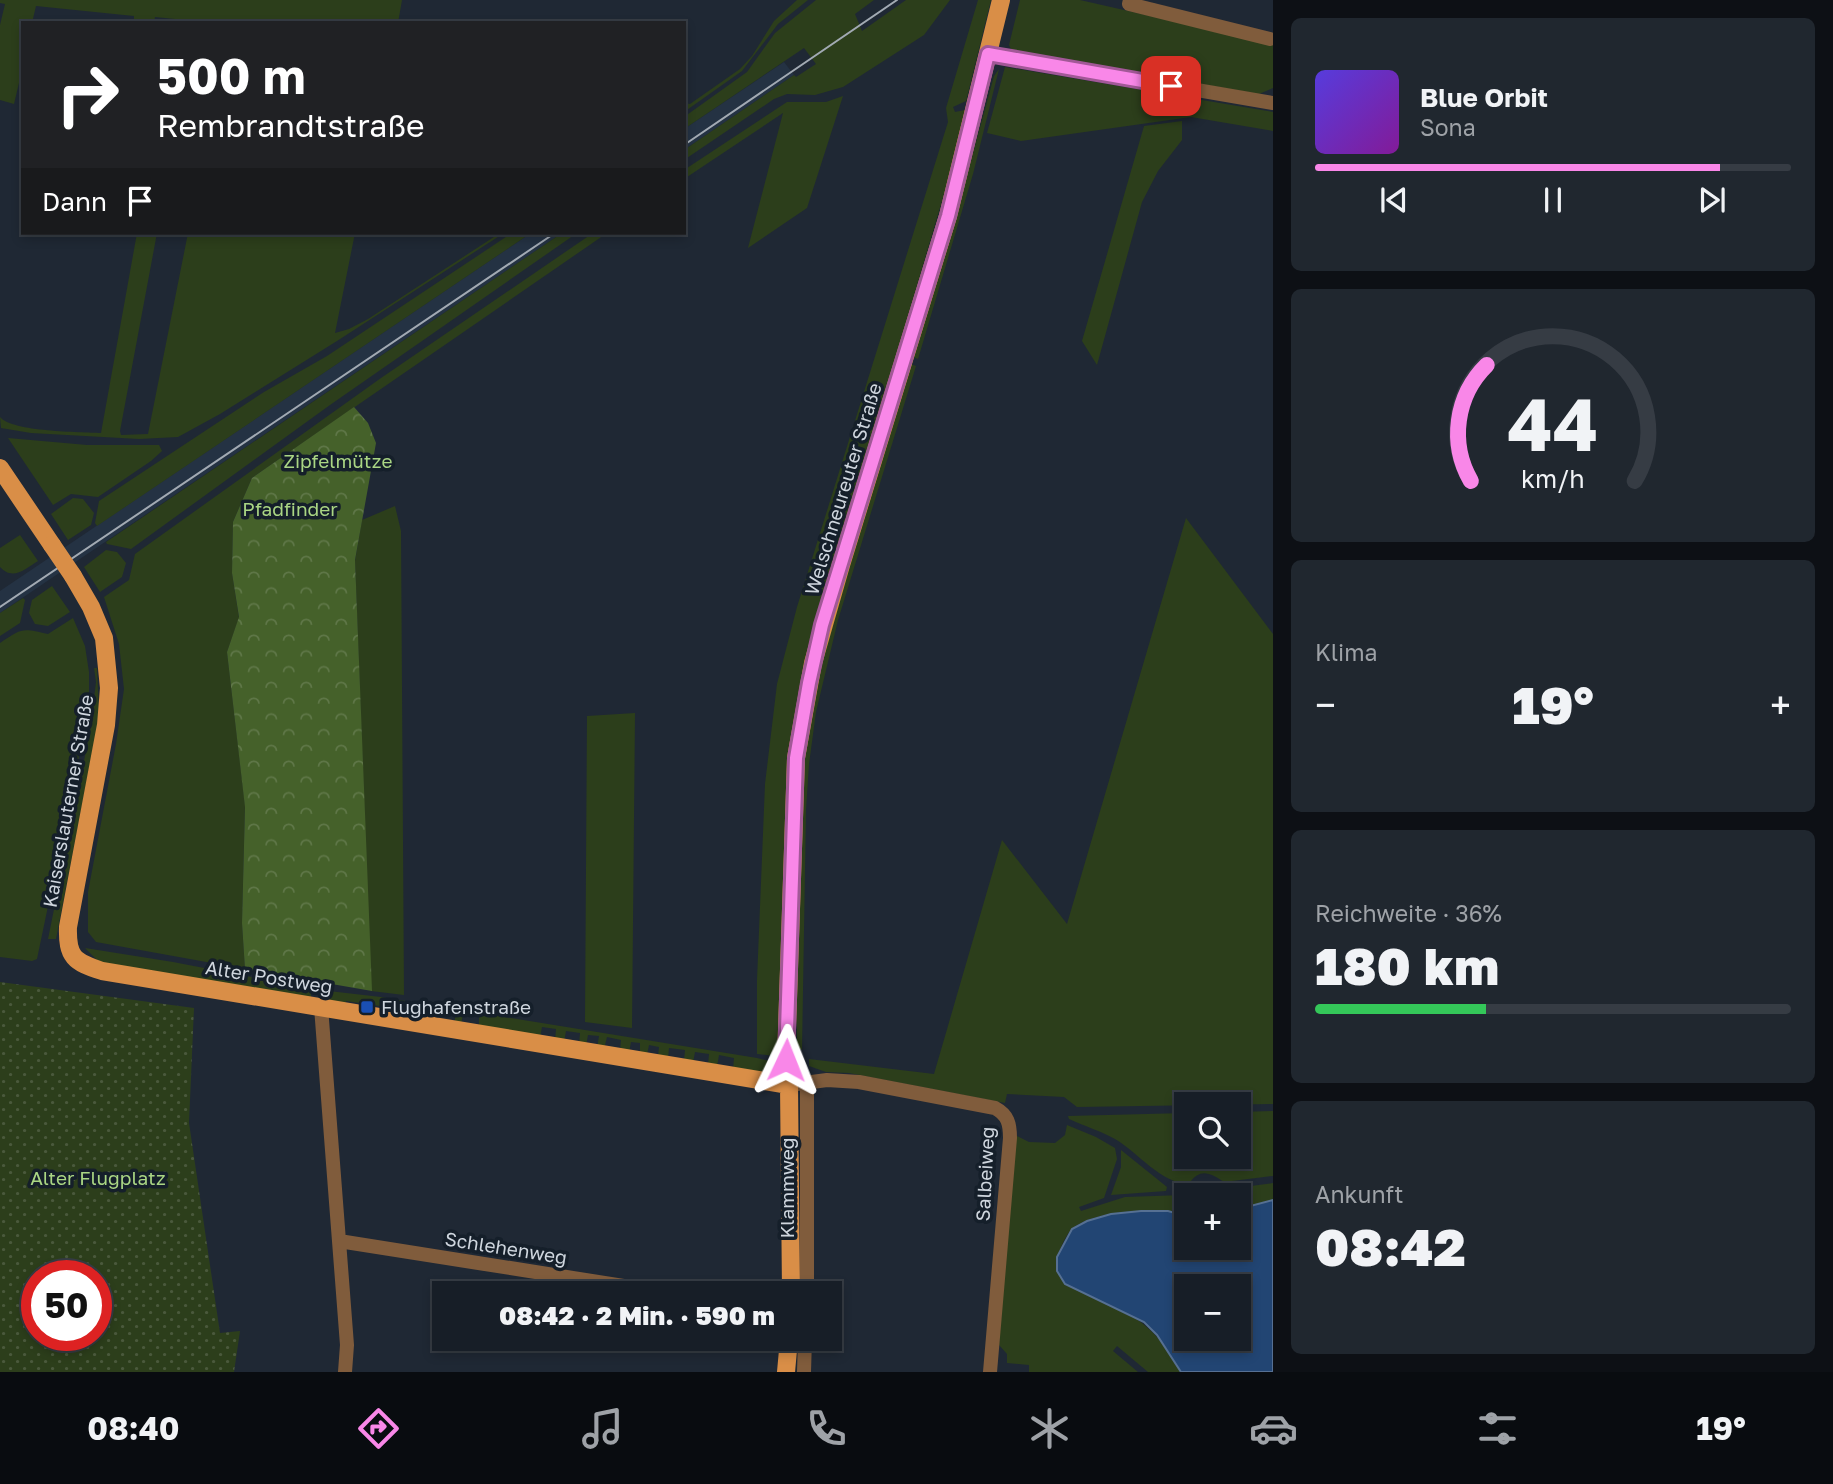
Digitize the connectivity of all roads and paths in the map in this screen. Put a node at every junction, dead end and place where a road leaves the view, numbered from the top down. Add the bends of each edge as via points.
1 (1000, 0) edge
2 (1130, 0) edge
3 (1270, 39) dead end
4 (988, 54) junction
5 (1273, 103) edge
6 (0, 468) edge
7 (76, 960) joint
8 (321, 1007) junction
9 (798, 1084) junction
10 (339, 1241) junction
11 (592, 1281) edge
12 (791, 1281) edge
13 (806, 1281) edge
14 (788, 1351) edge
15 (805, 1351) edge
16 (345, 1372) edge
17 (786, 1372) edge
18 (804, 1372) edge
19 (990, 1372) edge

1 - 4 main road, Welschneureuter Straße
2 - 3 street via 1129,5
4 - 5 street
4 - 9 main road, Welschneureuter Straße via 948,216 822,625 805,703 792,820 786,1060
6 - 7 main road, Kaiserslauterner Straße, bridge via 92,607 109,667 106,725 68,927 68,947
7 - 8 main road, Alter Postweg via 102,971
8 - 9 main road, Alter Postweg
8 - 10 street
9 - 12 main road, Klammweg
9 - 13 street, Klammweg
9 - 19 street, Salbeiweg via 859,1082 995,1108 1005,1115 1010,1138
10 - 11 street, Schlehenweg
10 - 16 street via 348,1345
14 - 17 main road
15 - 18 street

